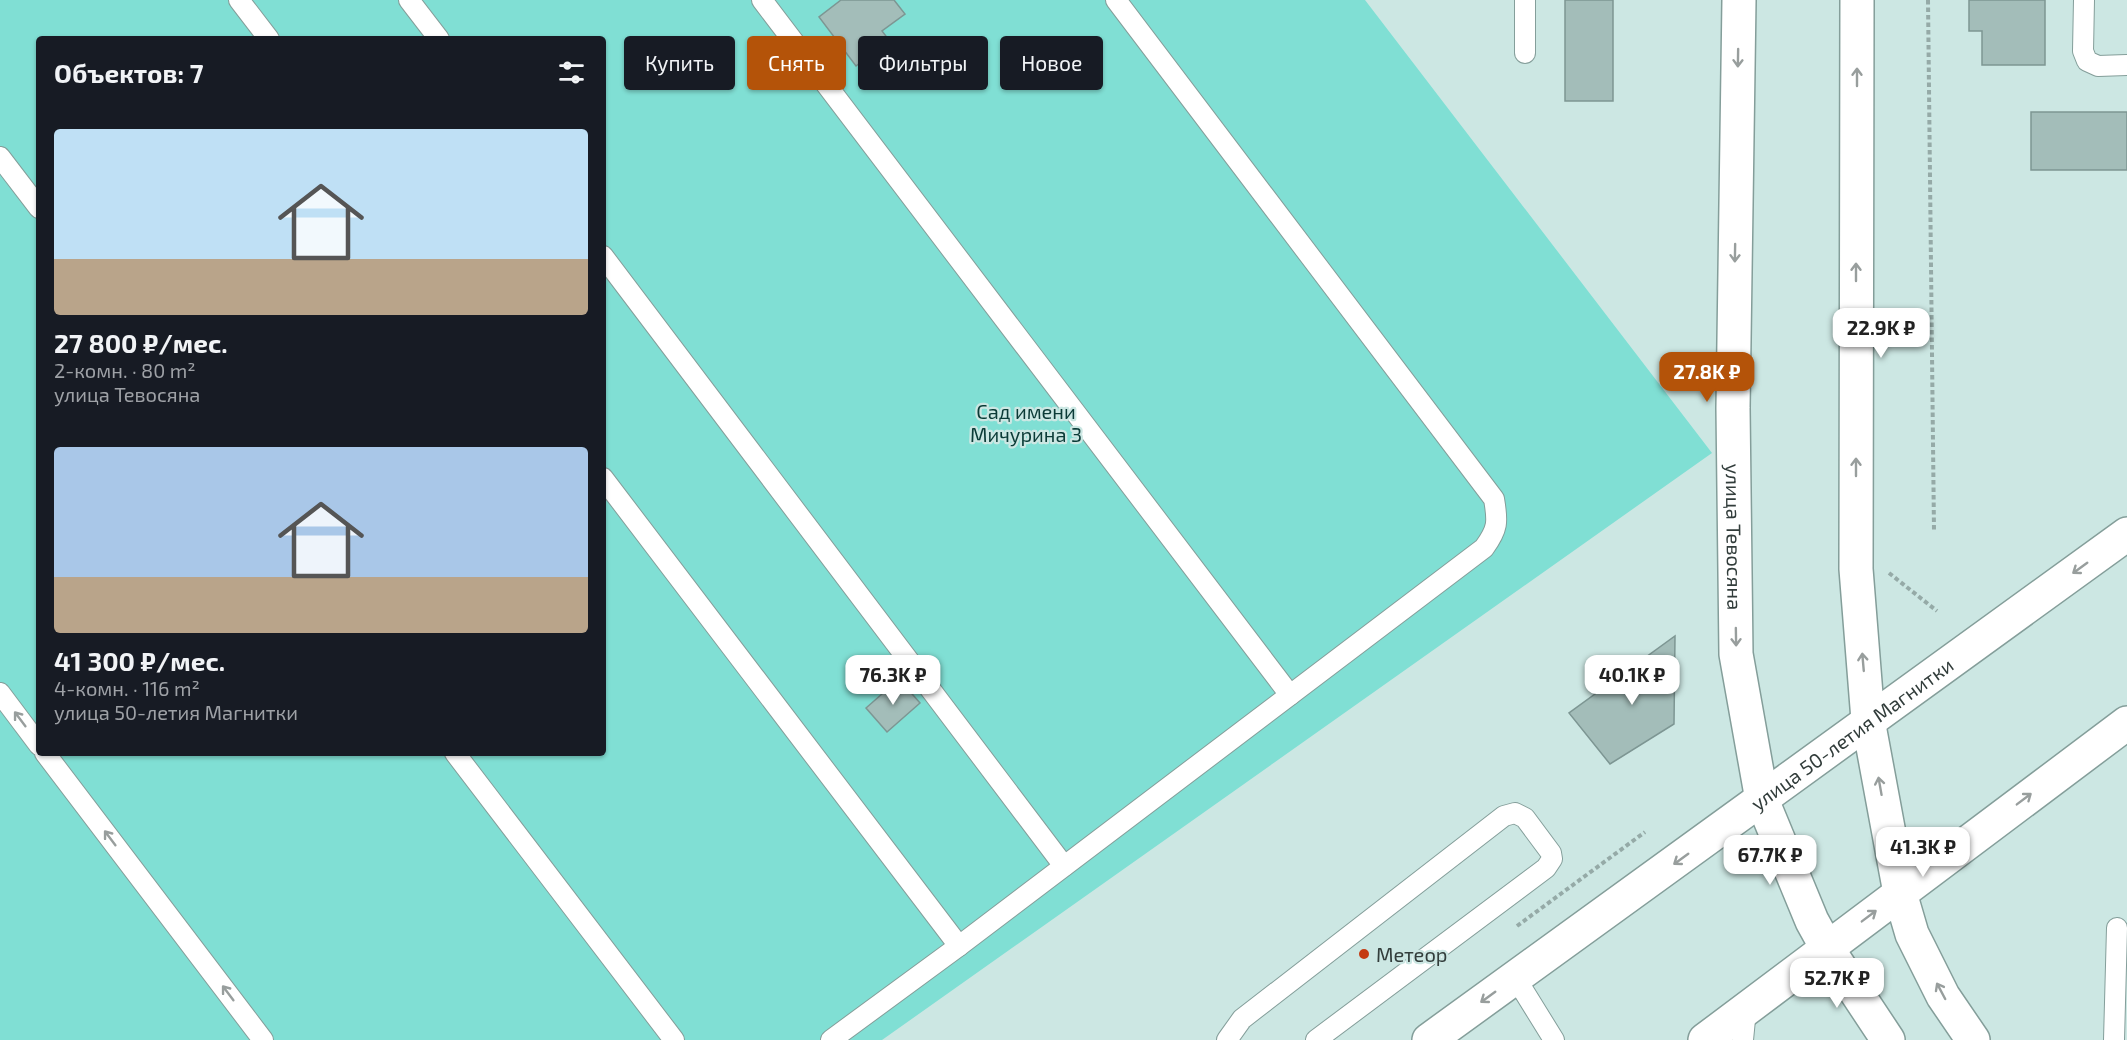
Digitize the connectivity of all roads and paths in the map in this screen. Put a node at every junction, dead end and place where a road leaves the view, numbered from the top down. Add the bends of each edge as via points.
1 (239, 0) edge
2 (409, 0) edge
3 (762, 0) edge
4 (1116, 0) edge
5 (1525, 0) edge
6 (1739, 0) edge
7 (1857, 0) edge
8 (1928, 0) edge
9 (2084, 0) edge
10 (267, 36) edge
11 (437, 36) edge
12 (1525, 53) dead end
13 (2127, 65) edge
14 (0, 157) edge
15 (36, 204) edge
16 (606, 260) edge
17 (606, 482) edge
18 (1934, 531) dead end
19 (2127, 534) edge
20 (1887, 572) dead end
21 (1937, 611) dead end
22 (0, 693) edge
23 (1290, 695) junction
24 (1868, 720) junction
25 (2127, 723) edge
26 (36, 741) edge
27 (47, 756) edge
28 (457, 756) edge
29 (1762, 800) junction
30 (1064, 866) junction
31 (1900, 893) junction
32 (2117, 928) dead end
33 (959, 946) junction
34 (1827, 948) junction
35 (1515, 977) junction
36 (1745, 1025) edge
37 (263, 1040) edge
38 (674, 1040) edge
39 (831, 1040) edge
40 (1227, 1040) edge
41 (1317, 1040) edge
42 (1429, 1040) edge
43 (1554, 1040) edge
44 (1705, 1040) edge
45 (1888, 1040) edge
46 (1973, 1040) edge
47 (2114, 1040) edge

1 - 10 lane
2 - 11 lane
3 - 23 lane
4 - 23 lane via 1494,499 1494,535 1484,548
5 - 12 lane
6 -> 29 main road, улица Тевосяна via 1733,408 1736,654
24 -> 7 main road via 1856,570
8 - 18 path
9 - 13 lane via 2083,51 2088,61 2098,66
14 - 15 lane
16 - 30 lane
17 - 33 lane
19 -> 24 main road, улица 50-летия Магнитки
20 - 21 path
26 -> 22 lane
23 - 30 lane
24 - 29 main road, улица 50-летия Магнитки
31 -> 24 main road
31 -> 25 main road
37 -> 27 lane
28 - 38 lane
29 - 34 main road, улица Тевосяна
29 -> 35 main road, улица 50-летия Магнитки
30 - 33 lane
34 -> 31 main road
46 -> 31 main road via 1943,996 1912,934
32 - 47 lane
33 - 39 lane
34 - 36 main road
34 - 45 main road, улица Тевосяна
35 -> 42 main road, улица 50-летия Магнитки
35 - 43 lane
36 - 44 main road
40 - 41 lane via 1242,1019 1504,816 1515,813 1525,818 1551,853 1550,864

